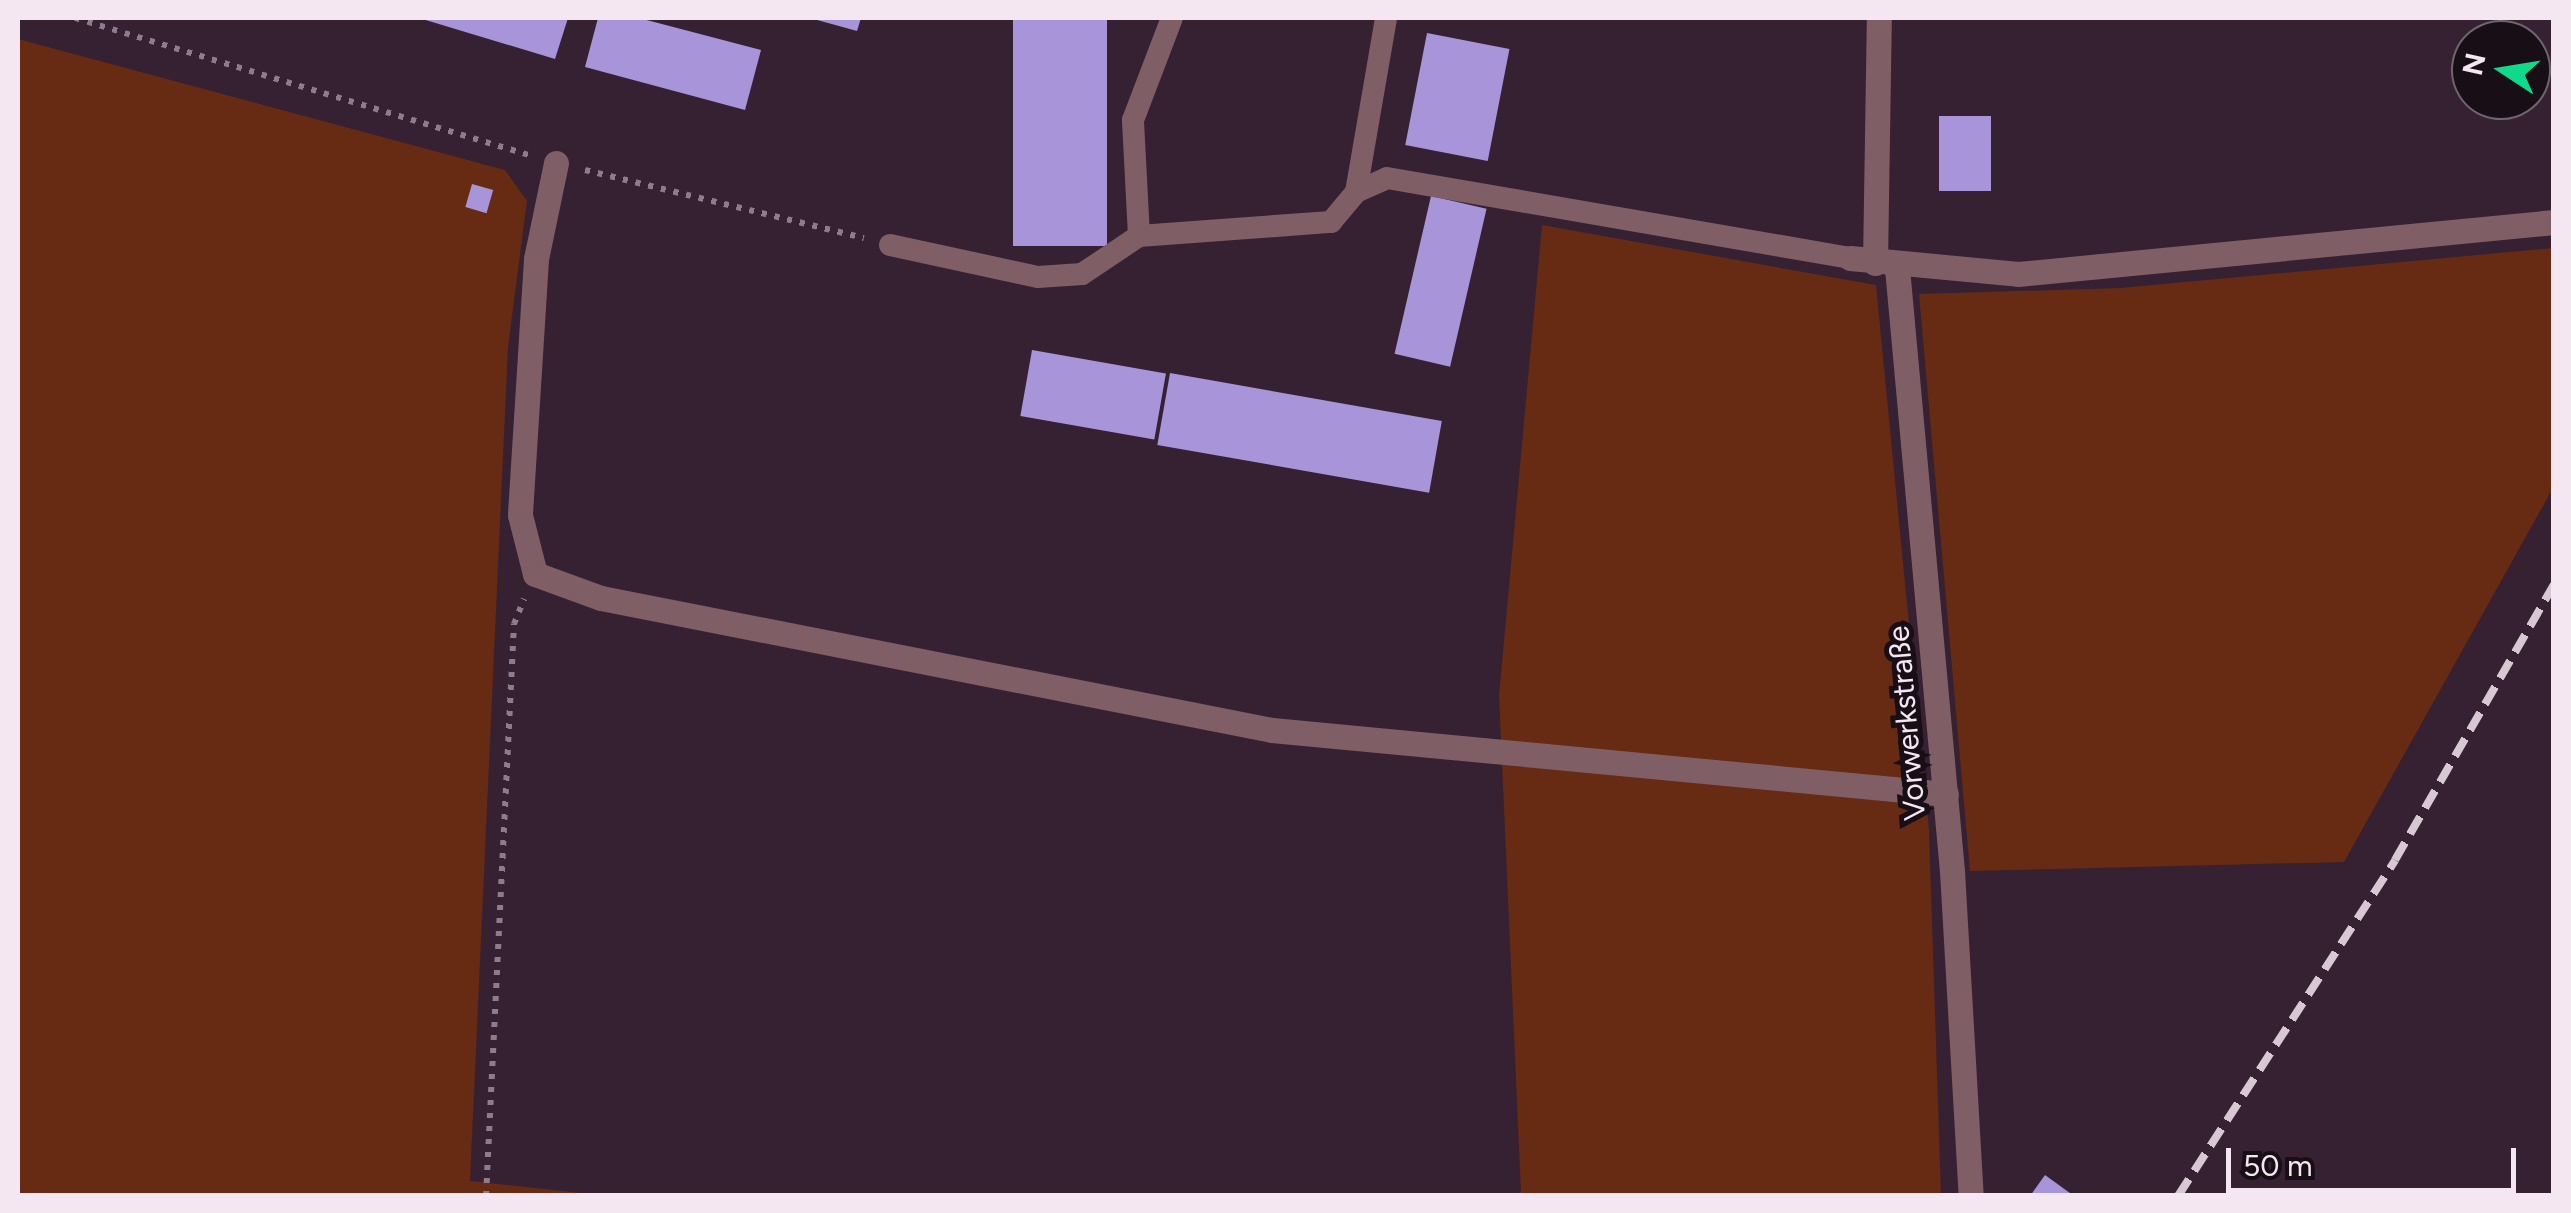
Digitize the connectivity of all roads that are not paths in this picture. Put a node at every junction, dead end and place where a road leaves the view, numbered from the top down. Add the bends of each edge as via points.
1 (1172, 18) edge
2 (1386, 18) edge
3 (1879, 18) edge
4 (556, 162) road end
5 (1356, 192) junction
6 (2554, 222) edge
7 (1139, 236) junction
8 (890, 244) road end
9 (1874, 263) junction
10 (1946, 794) junction
11 (1971, 1196) edge

1 - 7 lane via 1132,120
2 - 5 lane
3 - 9 street, Vorwerkstraße
4 - 10 street via 536,259 521,495 534,574 601,598 1272,730
5 - 7 lane via 1331,222
5 - 9 lane via 1387,178
6 - 9 street via 2018,274
7 - 8 lane via 1082,274 1038,277
9 - 10 street, Vorwerkstraße
10 - 11 street, Vorwerkstraße

